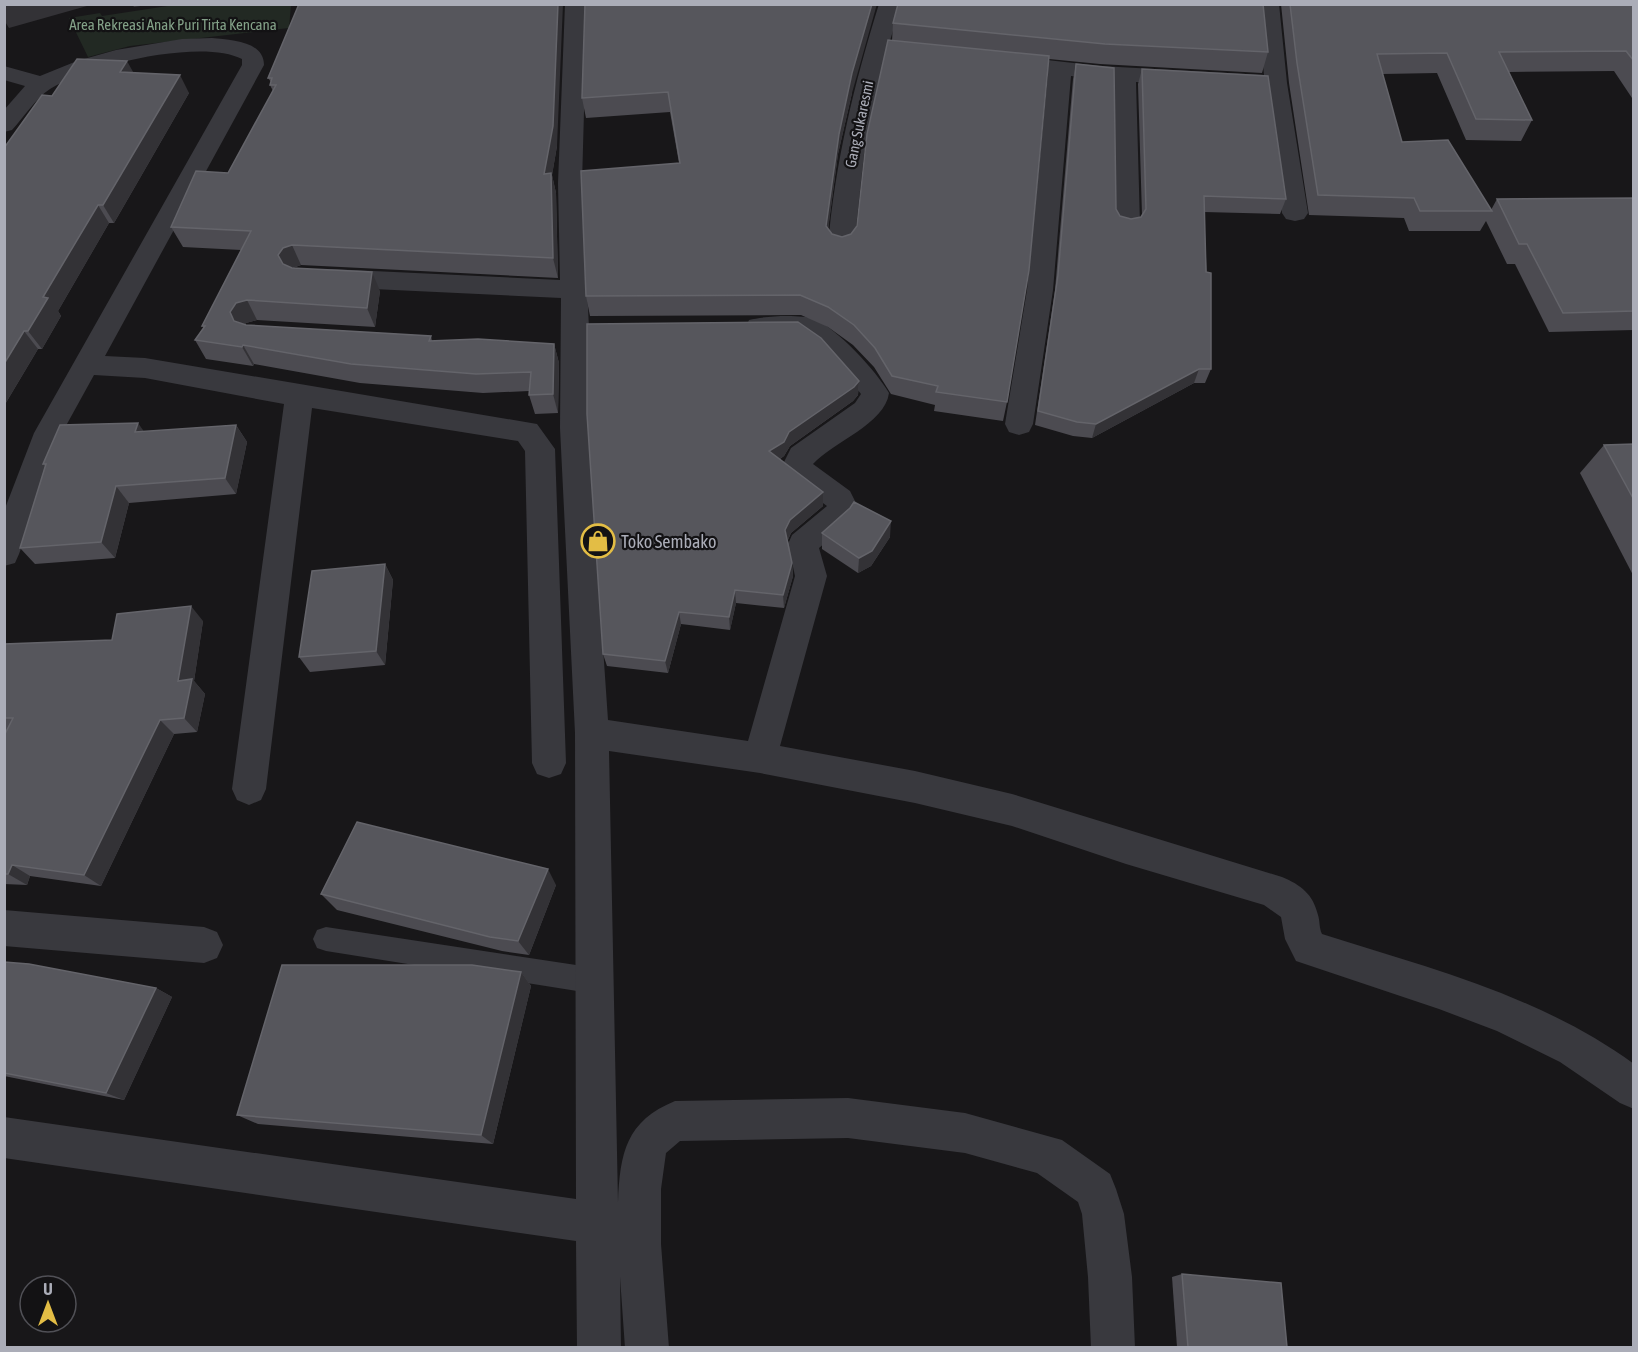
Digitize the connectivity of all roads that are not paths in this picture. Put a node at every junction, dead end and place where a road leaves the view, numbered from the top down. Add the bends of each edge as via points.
1 (576, 4) edge
2 (890, 4) edge
3 (1268, 4) edge
4 (876, 50) junction
5 (957, 58) edge
6 (980, 60) edge
7 (1060, 68) junction
8 (4, 73) edge
9 (1124, 75) junction
10 (1276, 82) junction
11 (42, 84) junction
12 (4, 125) edge
13 (1295, 213) dead end
14 (1127, 224) edge
15 (841, 246) edge
16 (302, 276) edge
17 (574, 290) junction
18 (730, 327) edge
19 (85, 365) junction
20 (299, 396) junction
21 (1019, 424) dead end
22 (4, 554) edge
23 (592, 733) junction
24 (760, 758) junction
25 (549, 763) dead end
26 (249, 789) dead end
27 (4, 928) edge
28 (326, 939) dead end
29 (204, 945) dead end
30 (596, 981) junction
31 (1634, 1089) edge
32 (4, 1137) edge
33 (598, 1223) junction
34 (599, 1347) edge
35 (647, 1347) edge
36 (1113, 1347) edge

1 - 17 street via 570,183
2 - 4 street, Gang Sukaresmi
3 - 10 street
4 - 5 street
4 - 15 street, Gang Sukaresmi via 850,166
6 - 7 street
7 - 9 street
7 - 21 street via 1040,290
8 - 11 street
9 - 10 street
9 - 14 street
10 - 13 street
11 - 12 street
11 - 19 street via 90,63 131,52 220,44 247,50 253,56 253,65 222,123
16 - 17 street
17 - 23 street via 574,428
18 - 24 street via 807,327 853,364 875,393 865,410 801,456 798,464 800,471 842,505 837,515 803,544 812,576
19 - 20 street via 145,368
19 - 22 street via 48,433
20 - 25 street via 527,432 540,449
20 - 26 street
23 - 24 street
23 - 30 street
24 - 31 street via 1012,810 1285,895 1300,911 1304,942 1309,948 1443,992 1538,1029 1587,1054
27 - 29 street
28 - 30 lane
30 - 33 street
32 - 33 street
33 - 34 street
35 - 36 street via 640,1186 649,1143 675,1121 848,1118 965,1133 1047,1155 1095,1189 1103,1214

